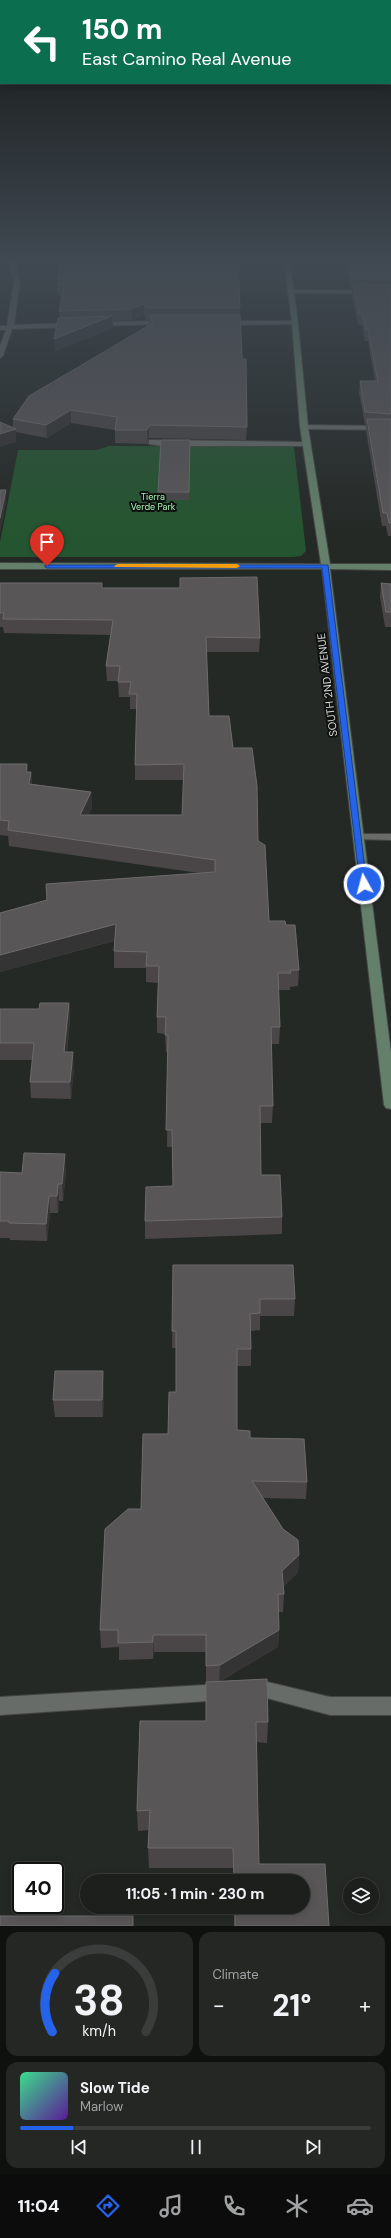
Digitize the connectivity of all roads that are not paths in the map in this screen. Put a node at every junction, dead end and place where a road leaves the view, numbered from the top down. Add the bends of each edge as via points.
1 (297, 352) edge
2 (304, 428) junction
3 (391, 428) edge
4 (152, 442) dead end
5 (306, 444) junction
6 (0, 566) edge
7 (325, 566) junction
8 (391, 566) edge
9 (358, 837) junction
10 (391, 837) edge
11 (391, 1105) edge
12 (0, 1706) edge
13 (391, 1706) edge

1 - 2 street, SOUTH 2ND AVENUE
2 - 3 street
2 - 5 street, SOUTH 2ND AVENUE
4 - 5 street
5 - 7 street, SOUTH 2ND AVENUE
6 - 7 street
7 - 8 street
7 - 9 street, SOUTH 2ND AVENUE
9 - 10 street
9 - 11 street, SOUTH 2ND AVENUE
12 - 13 street via 263,1689 330,1706

